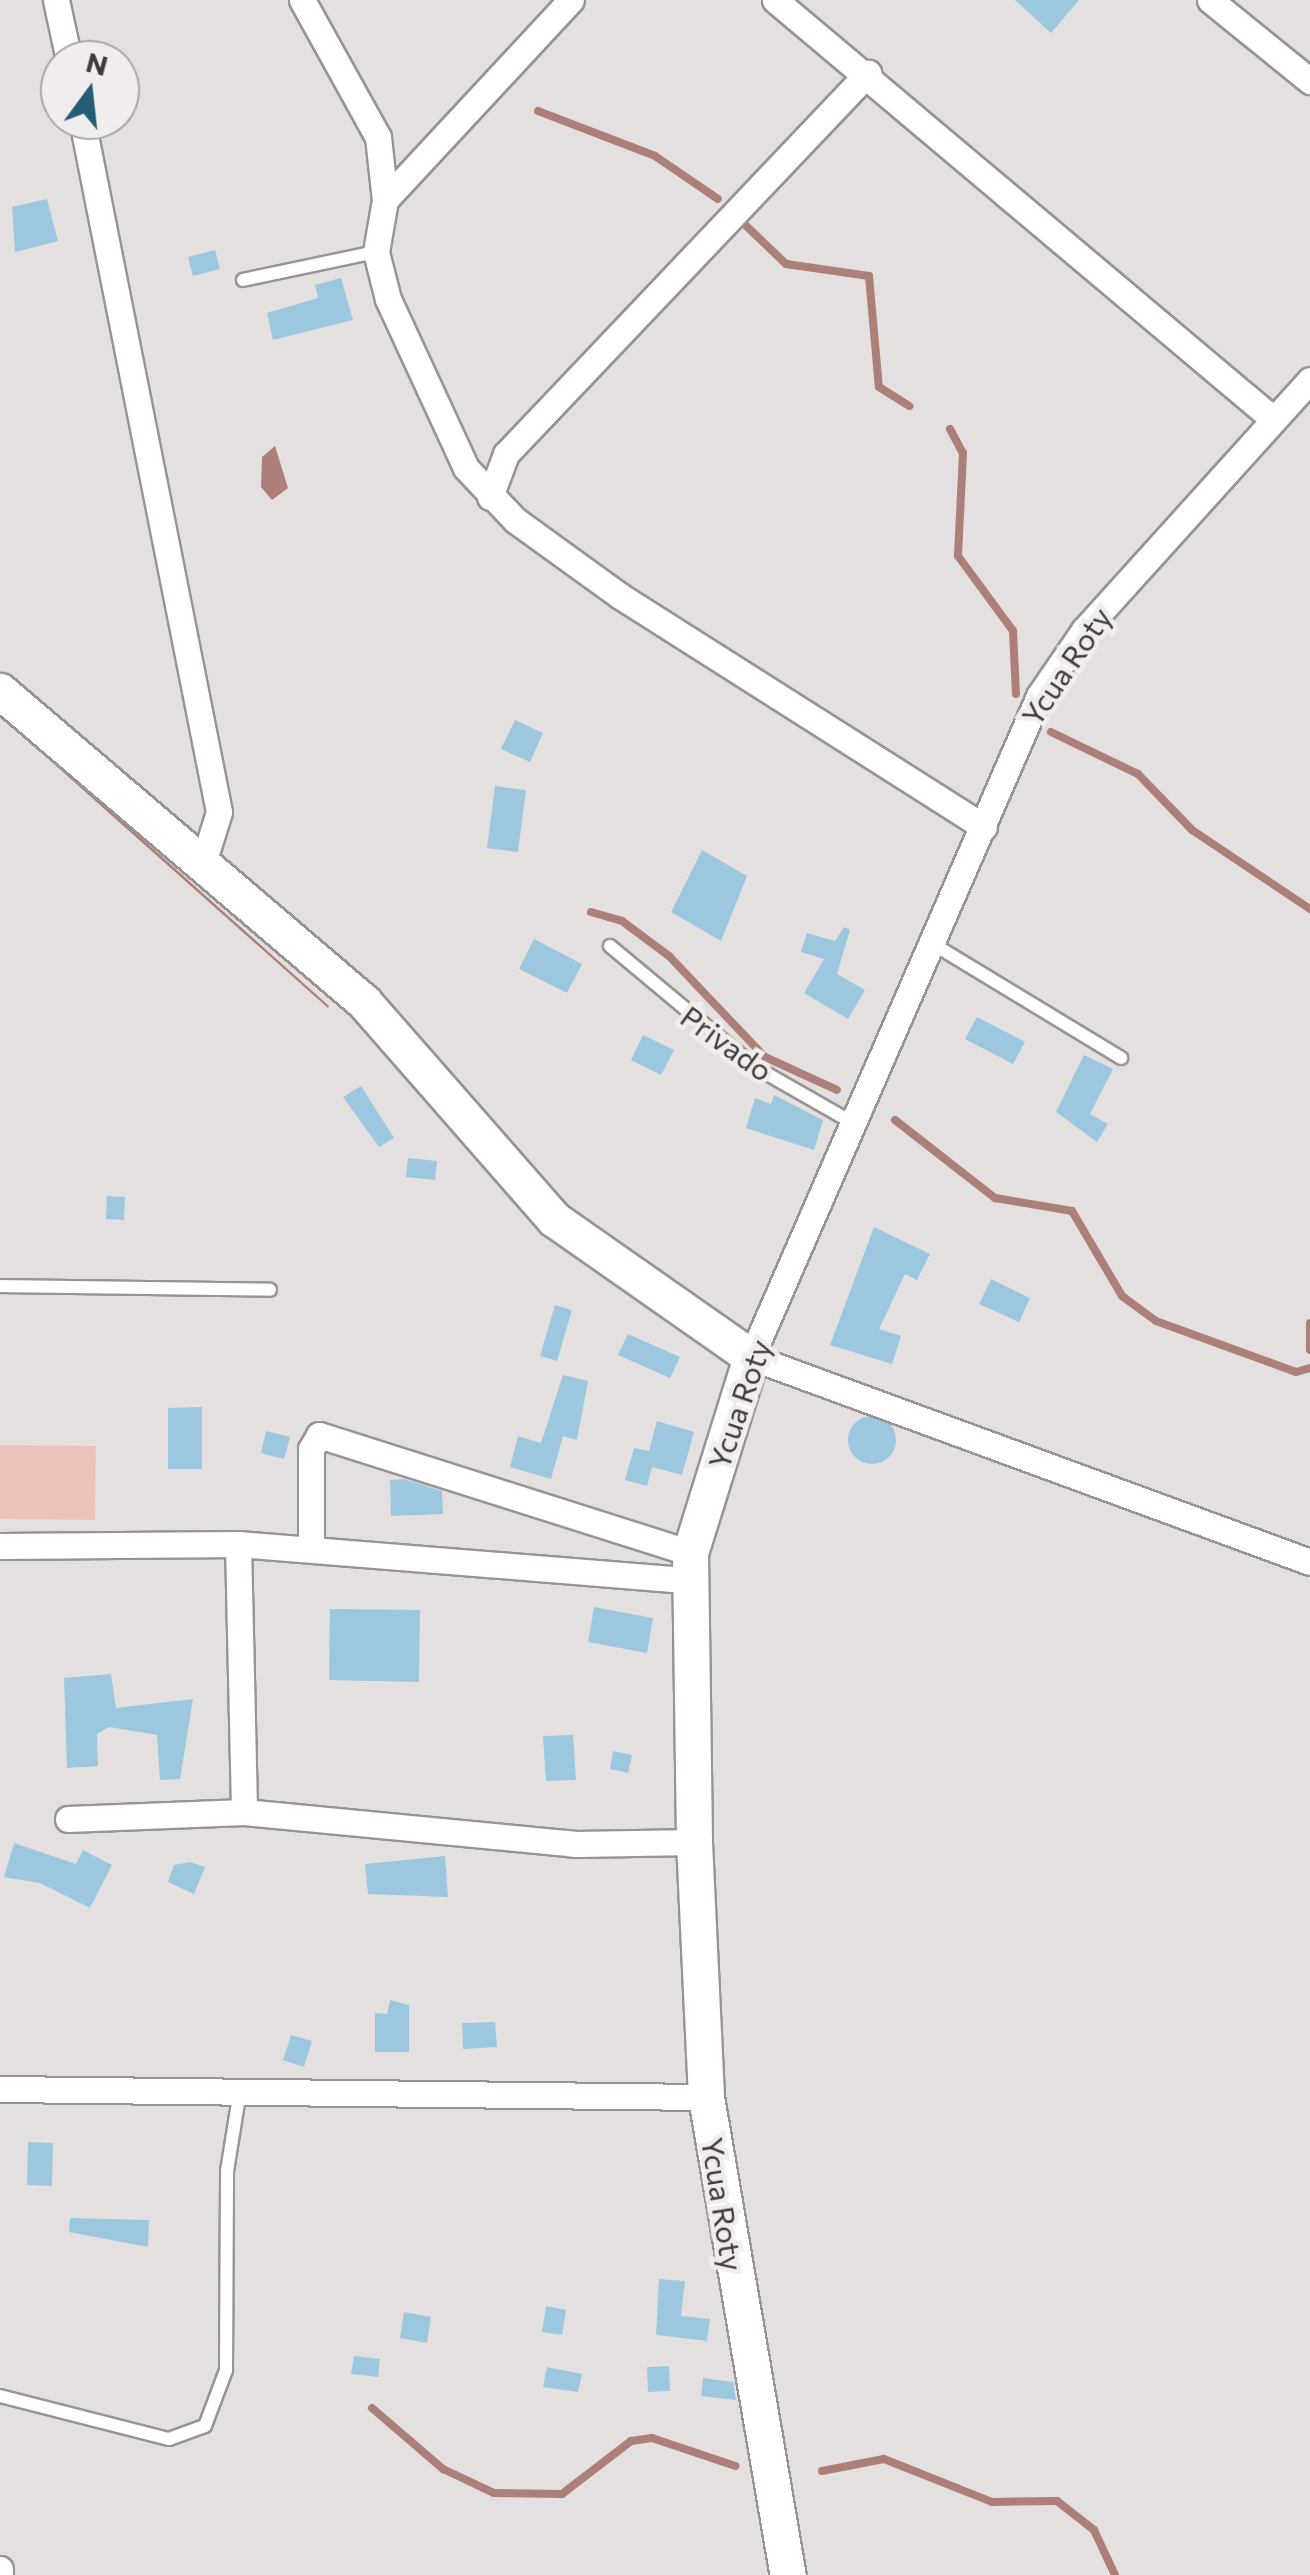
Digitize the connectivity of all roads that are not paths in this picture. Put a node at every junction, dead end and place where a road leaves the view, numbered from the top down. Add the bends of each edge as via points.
1 (56, 0) edge
2 (302, 0) edge
3 (571, 0) edge
4 (775, 0) edge
5 (1210, 0) edge
6 (65, 40) edge
7 (868, 73) junction
8 (1310, 81) edge
9 (86, 140) edge
10 (385, 200) junction
11 (376, 252) junction
12 (242, 280) dead end
13 (1310, 380) edge
14 (1273, 419) junction
15 (490, 497) junction
16 (0, 691) edge
17 (984, 826) junction
18 (203, 863) junction
19 (933, 944) junction
20 (610, 946) dead end
21 (1122, 1058) dead end
22 (854, 1124) junction
23 (0, 1286) edge
24 (270, 1290) dead end
25 (751, 1358) junction
26 (238, 1544) junction
27 (0, 1546) edge
28 (311, 1548) junction
29 (1310, 1562) edge
30 (689, 1567) junction
31 (244, 1812) junction
32 (68, 1819) dead end
33 (694, 1842) junction
34 (0, 2088) edge
35 (240, 2091) junction
36 (706, 2097) junction
37 (0, 2396) edge
38 (788, 2575) edge

1 - 6 street
2 - 10 street via 378,137
3 - 10 street
4 - 7 street
5 - 8 street
7 - 14 street
7 - 15 street via 516,442
9 - 18 street via 219,812
10 - 11 street
11 - 12 lane
11 - 15 street via 412,357
13 - 14 street, Ycua Roty
14 - 17 street, Ycua Roty via 1084,630 1039,696
15 - 17 street via 723,667
16 - 18 street
17 - 19 street, Ycua Roty
18 - 25 street via 364,1002 554,1220
19 - 21 lane
19 - 22 street, Ycua Roty
20 - 22 lane, Privado via 744,1060
22 - 25 street, Ycua Roty
23 - 24 lane
25 - 29 street
25 - 30 street, Ycua Roty
26 - 27 street
26 - 28 street
26 - 31 street
28 - 30 street
28 - 30 street via 310,1450 319,1436
30 - 33 street, Ycua Roty
31 - 32 street
31 - 33 street via 576,1844
33 - 36 street, Ycua Roty
34 - 35 street
35 - 36 street
35 - 37 lane via 227,2171 226,2370 205,2426 169,2440
36 - 38 street, Ycua Roty

